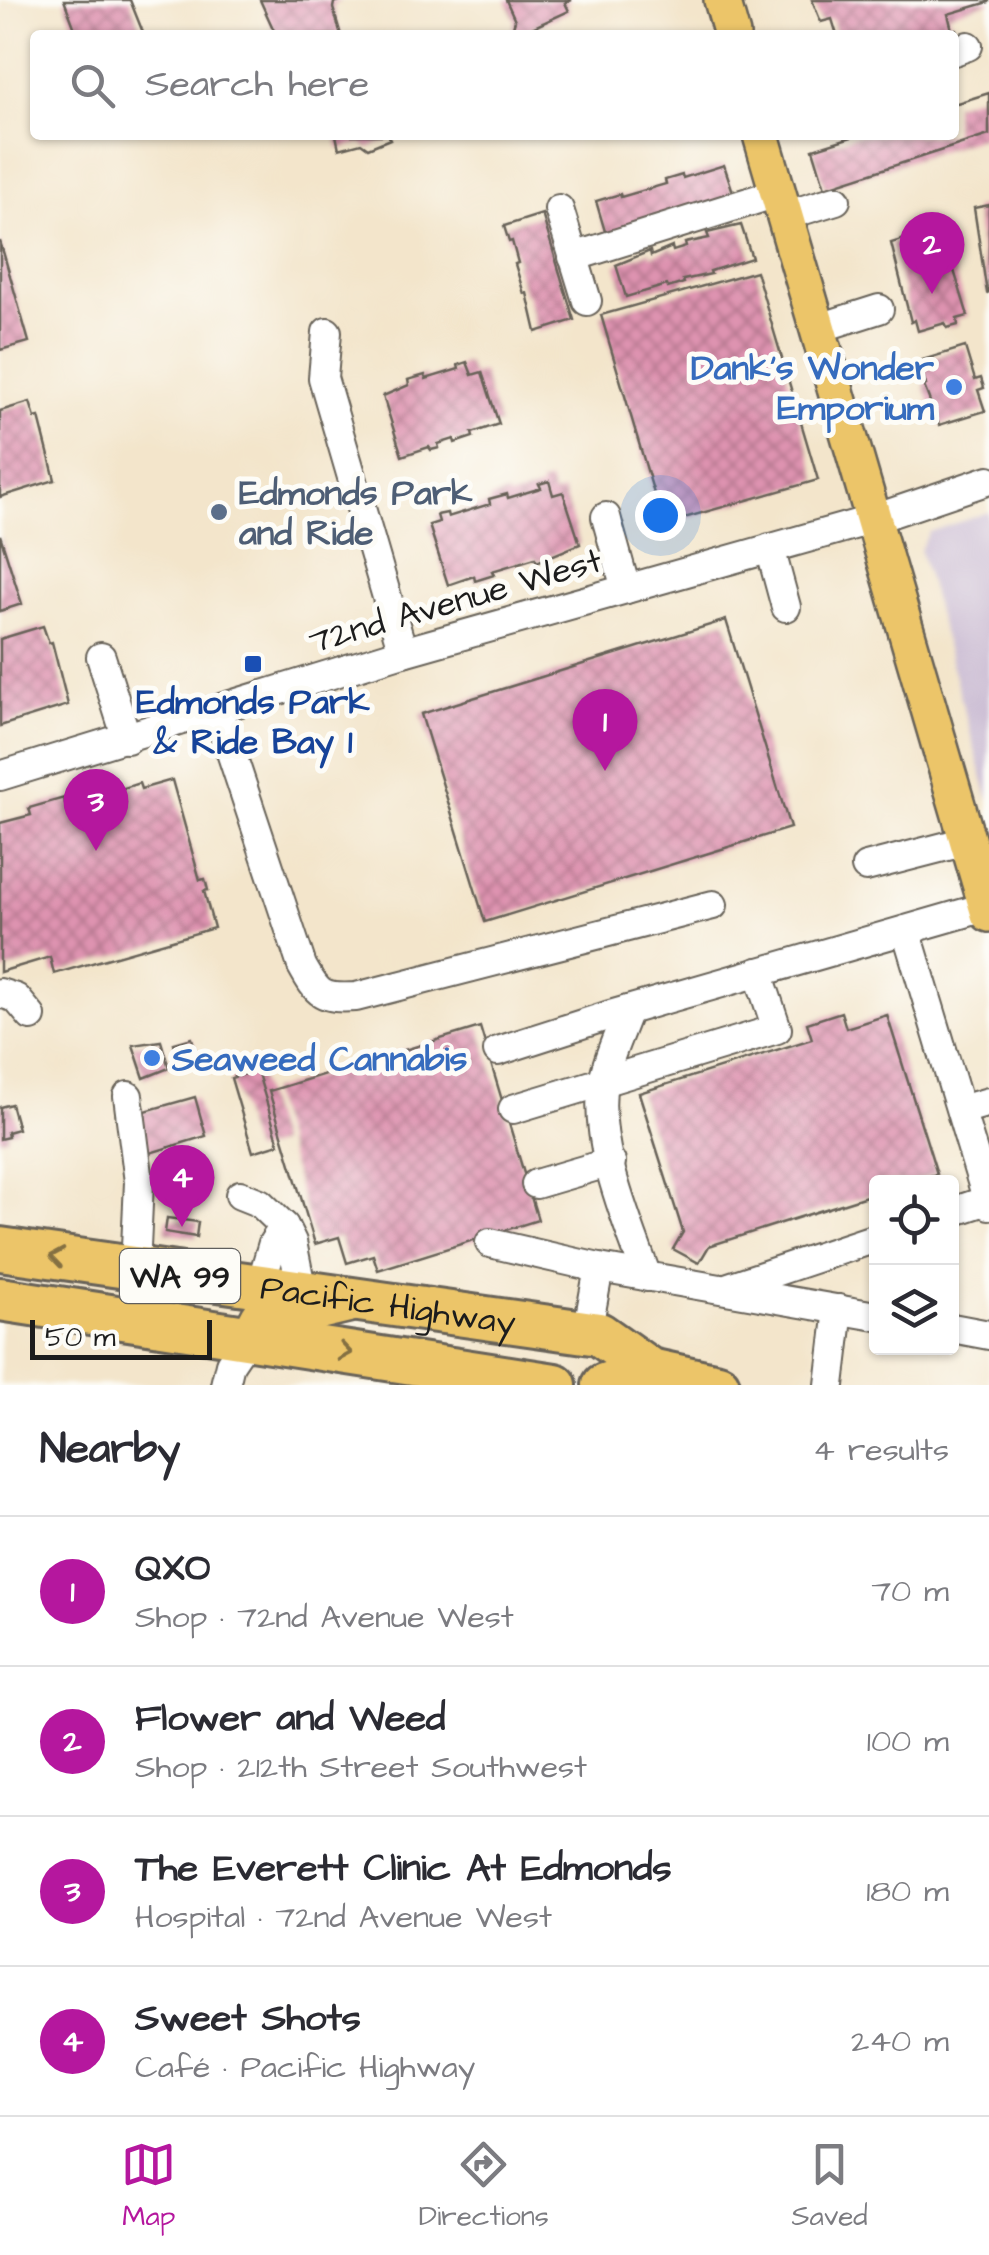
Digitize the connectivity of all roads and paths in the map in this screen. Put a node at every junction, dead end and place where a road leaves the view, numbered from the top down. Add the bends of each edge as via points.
1 (722, 0) edge
2 (731, 30) edge
3 (761, 140) edge
4 (836, 200) dead end
5 (780, 205) junction
6 (559, 210) dead end
7 (573, 257) junction
8 (587, 301) dead end
9 (879, 309) dead end
10 (816, 330) junction
11 (327, 332) dead end
12 (989, 480) edge
13 (606, 516) dead end
14 (871, 520) junction
15 (770, 548) junction
16 (626, 589) junction
17 (786, 607) dead end
18 (403, 652) junction
19 (101, 657) dead end
20 (217, 710) junction
21 (127, 739) junction
22 (0, 776) edge
23 (967, 841) junction
24 (866, 867) dead end
25 (713, 906) dead end
26 (988, 909) edge
27 (906, 930) junction
28 (758, 972) junction
29 (0, 993) edge
30 (628, 1010) junction
31 (30, 1016) dead end
32 (498, 1051) dead end
33 (603, 1082) junction
34 (128, 1096) dead end
35 (989, 1102) edge
36 (513, 1109) dead end
37 (961, 1110) junction
38 (610, 1162) junction
39 (536, 1184) dead end
40 (240, 1195) dead end
41 (988, 1202) edge
42 (959, 1210) edge
43 (284, 1226) junction
44 (869, 1240) edge
45 (490, 1243) dead end
46 (0, 1249) edge
47 (598, 1268) junction
48 (136, 1269) junction
49 (647, 1276) junction
50 (260, 1287) junction
51 (723, 1290) junction
52 (302, 1292) junction
53 (0, 1298) edge
54 (361, 1302) junction
55 (838, 1309) junction
56 (869, 1315) edge
57 (959, 1329) edge
58 (586, 1333) junction
59 (989, 1335) edge
60 (248, 1336) junction
61 (650, 1370) junction
62 (225, 1385) edge
63 (555, 1385) edge
64 (604, 1385) edge
65 (718, 1385) edge
66 (830, 1385) edge

1 - 2 main road
3 - 5 main road
4 - 5 street
5 - 7 street
5 - 10 main road
6 - 7 street
7 - 8 street
9 - 10 street
10 - 14 main road
11 - 18 street via 323,378
12 - 14 street, 72nd Avenue West
13 - 16 street
14 - 15 street, 72nd Avenue West
14 - 23 main road
15 - 16 street, 72nd Avenue West
15 - 17 street
16 - 18 street, 72nd Avenue West
18 - 20 street, 72nd Avenue West
19 - 21 street
20 - 21 street, 72nd Avenue West
20 - 25 street via 302,966 316,990 332,998 356,998
21 - 22 street, 72nd Avenue West
23 - 24 street
23 - 26 main road
26 - 27 street
27 - 28 street
27 - 37 street
28 - 30 street
28 - 33 street via 777,1029
29 - 31 street via 16,998
30 - 32 street
30 - 33 street
33 - 36 street
33 - 38 street
34 - 48 street via 138,1182
35 - 37 street
37 - 41 street
38 - 39 street
38 - 49 street
40 - 43 street
41 - 42 street
43 - 50 street
43 - 52 street
44 - 51 street
45 - 47 street
48 -> 46 highway, Pacific Highway / WA 99
47 - 49 street
47 - 58 street
48 - 50 highway, Pacific Highway / WA 99
49 - 51 street
50 - 52 highway, Pacific Highway / WA 99
51 - 55 street
52 - 54 highway, Pacific Highway / WA 99
53 - 60 highway, Pacific Highway / WA 99
54 - 58 highway, Pacific Highway / WA 99
54 - 60 main road via 292,1318 265,1316
55 - 56 street
55 - 66 street
57 - 59 street
58 - 61 highway, Pacific Highway / WA 99 via 599,1334
60 - 62 street
60 -> 63 highway, Pacific Highway / WA 99
61 - 64 highway
61 - 65 highway, Pacific Highway / WA 99

